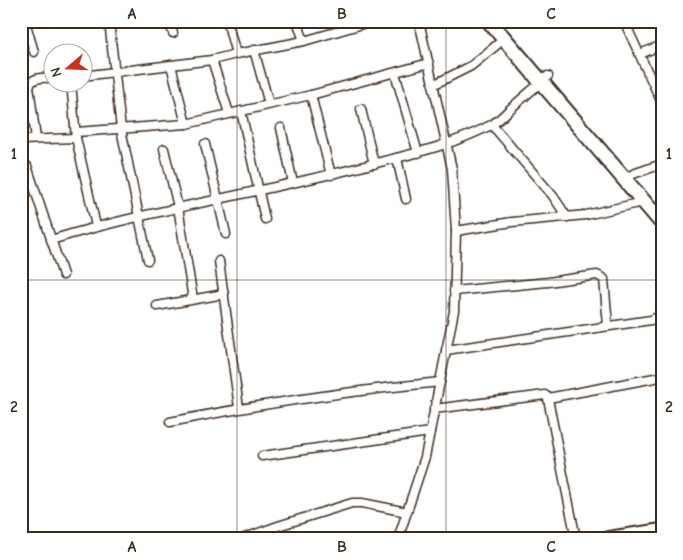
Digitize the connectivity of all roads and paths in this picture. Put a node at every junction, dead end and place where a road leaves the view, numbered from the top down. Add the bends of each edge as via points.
1 (25, 21) edge
2 (109, 21) edge
3 (169, 21) edge
4 (227, 21) edge
5 (297, 21) edge
6 (372, 21) edge
7 (419, 21) edge
8 (489, 21) edge
9 (501, 21) edge
10 (624, 21) edge
11 (173, 33) dead end
12 (504, 39) junction
13 (304, 41) junction
14 (662, 44) edge
15 (254, 50) junction
16 (34, 52) dead end
17 (236, 54) junction
18 (640, 54) junction
19 (212, 60) junction
20 (429, 63) junction
21 (171, 65) junction
22 (115, 72) junction
23 (395, 73) junction
24 (92, 75) edge
25 (42, 79) edge
26 (544, 79) junction
27 (433, 86) junction
28 (72, 92) edge
29 (311, 95) junction
30 (662, 103) edge
31 (269, 104) junction
32 (361, 109) dead end
33 (241, 111) junction
34 (229, 113) junction
35 (186, 124) junction
36 (492, 125) junction
37 (281, 128) dead end
38 (120, 129) junction
39 (76, 135) junction
40 (36, 139) junction
41 (21, 140) edge
42 (206, 144) dead end
43 (446, 144) junction
44 (164, 149) dead end
45 (418, 153) junction
46 (397, 158) junction
47 (374, 164) junction
48 (662, 164) edge
49 (28, 166) dead end
50 (331, 175) junction
51 (629, 177) junction
52 (293, 183) junction
53 (259, 190) junction
54 (219, 198) junction
55 (406, 199) dead end
56 (643, 202) junction
57 (178, 207) junction
58 (662, 210) edge
59 (567, 217) junction
60 (139, 218) junction
61 (265, 219) dead end
62 (662, 223) edge
63 (96, 226) junction
64 (456, 231) junction
65 (226, 234) dead end
66 (52, 240) junction
67 (148, 260) dead end
68 (219, 261) dead end
69 (63, 275) dead end
70 (454, 291) junction
71 (224, 294) junction
72 (193, 299) junction
73 (157, 306) dead end
74 (662, 315) edge
75 (608, 326) junction
76 (446, 350) junction
77 (660, 377) dead end
78 (440, 382) junction
79 (548, 398) junction
80 (239, 408) junction
81 (434, 409) junction
82 (170, 422) dead end
83 (430, 432) junction
84 (262, 456) dead end
85 (407, 512) junction
86 (662, 531) edge
87 (242, 539) edge
88 (398, 539) edge
89 (576, 539) edge
90 (608, 539) edge

1 - 16 street
2 - 22 street
3 - 11 street
4 - 17 street
5 - 13 street
6 - 13 street
7 - 20 street
8 - 12 highway
9 - 26 highway
10 - 18 street
12 - 26 highway
12 - 27 street via 466,69
13 - 15 street
14 - 18 street
15 - 17 street
15 - 31 street
17 - 19 street
18 - 30 street
19 - 21 street
19 - 34 street
20 - 23 street
20 - 27 street
21 - 22 street
21 - 35 street
22 - 24 street
22 - 38 street
23 - 29 street
23 - 45 street
25 - 40 street via 30,82 28,86
26 - 36 street
26 - 51 highway
27 - 43 street
28 - 39 street
29 - 31 street
29 - 50 street
31 - 33 street
32 - 47 street
33 - 34 street
33 - 53 street
34 - 35 street
35 - 38 street
36 - 43 street
36 - 59 street
37 - 52 street
38 - 39 street
38 - 60 street
39 - 40 street
39 - 63 street
40 - 41 street
42 - 54 street
43 - 45 street
43 - 64 street via 452,169
44 - 57 street
45 - 46 street
46 - 47 street
46 - 55 street
47 - 50 street
48 - 51 street
49 - 66 street
50 - 52 street
51 - 56 highway
51 - 58 highway
52 - 53 street
53 - 54 street
53 - 61 street
54 - 57 street
54 - 65 street
56 - 59 street
56 - 62 highway
57 - 60 street
57 - 72 street
59 - 64 street
60 - 63 street
60 - 67 street
63 - 66 street
64 - 70 street
66 - 69 street
68 - 71 street
70 - 75 street via 597,275 604,279
70 - 76 street via 454,311
71 - 72 street
71 - 80 street
72 - 73 street
74 - 75 street via 651,320
75 - 76 street
76 - 78 street
77 - 79 street
78 - 80 street
78 - 81 street
79 - 81 street via 537,395
79 - 89 street
80 - 82 street
81 - 83 street
83 - 84 street
83 - 85 street
85 - 87 street via 352,503
85 - 88 street
86 - 90 highway

